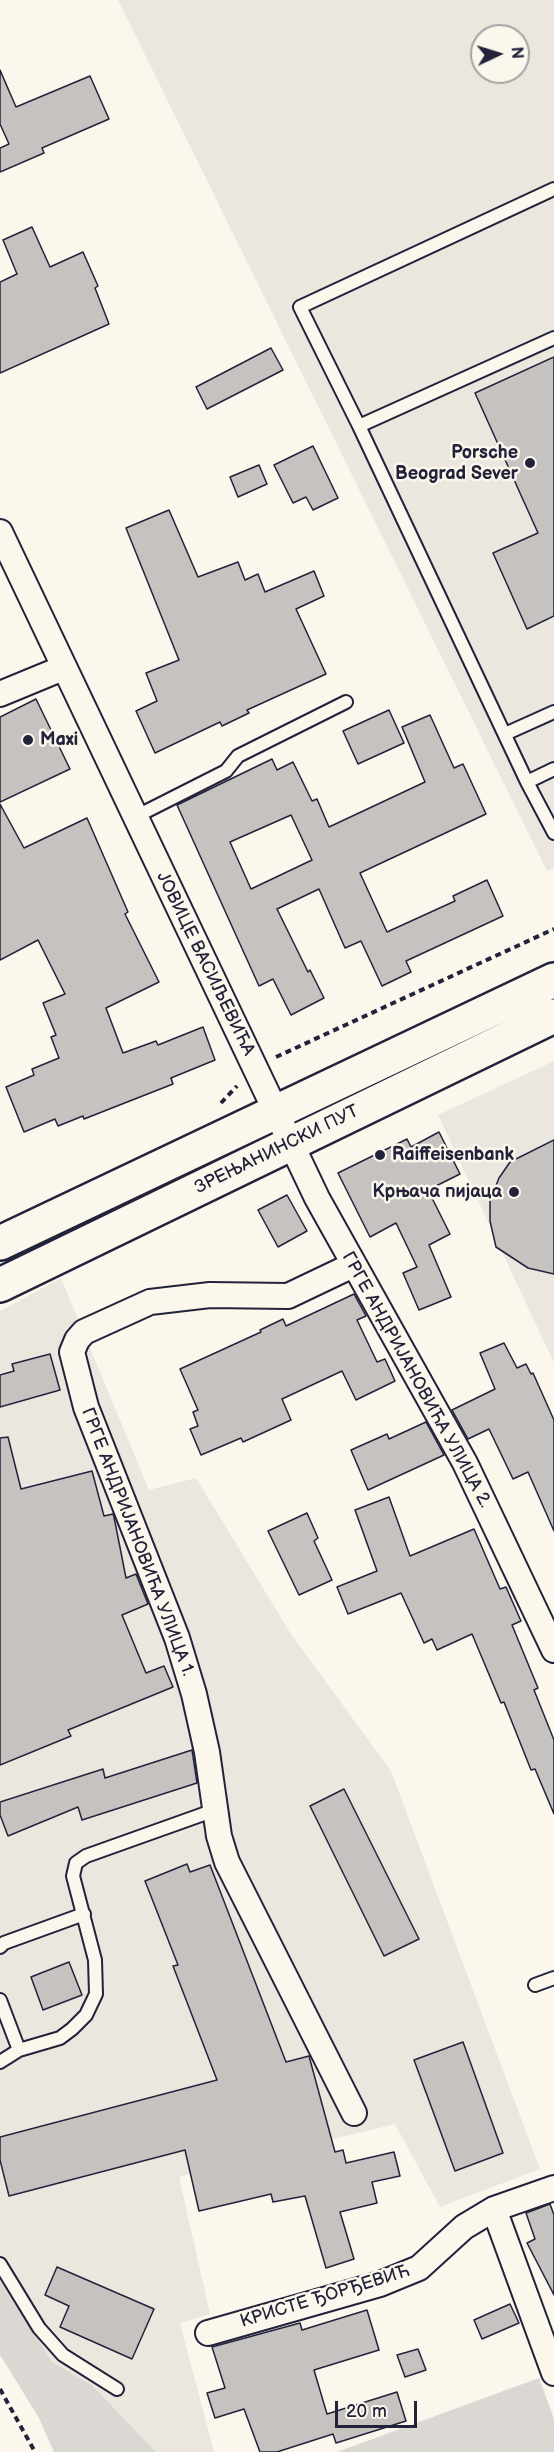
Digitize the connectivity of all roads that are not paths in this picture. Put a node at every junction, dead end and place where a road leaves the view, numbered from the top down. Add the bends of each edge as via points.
1 (554, 189) edge
2 (554, 338) edge
3 (359, 426) junction
4 (0, 532) edge
5 (63, 668) junction
6 (0, 694) edge
7 (346, 702) dead end
8 (554, 712) edge
9 (506, 734) junction
10 (554, 769) edge
11 (527, 782) junction
12 (135, 817) junction
13 (554, 833) edge
14 (554, 980) edge
15 (554, 1016) edge
16 (276, 1111) junction
17 (291, 1143) junction
18 (0, 1243) edge
19 (353, 1265) junction
20 (0, 1285) edge
21 (554, 1650) edge
22 (215, 1810) junction
23 (84, 1914) junction
24 (0, 1947) edge
25 (554, 1978) edge
26 (535, 1985) dead end
27 (0, 2000) edge
28 (19, 2050) junction
29 (0, 2062) edge
30 (354, 2113) dead end
31 (554, 2188) edge
32 (494, 2209) junction
33 (0, 2264) edge
34 (208, 2333) dead end
35 (554, 2373) edge
36 (117, 2389) dead end

1 - 3 lane via 300,307
2 - 3 lane
3 - 9 lane
4 - 5 street, ЈОВИЦЕ ВАСИЉЕВИЋА
5 - 6 street
5 - 12 street, ЈОВИЦЕ ВАСИЉЕВИЋА
7 - 12 lane via 238,756 226,771
8 - 9 lane
9 - 11 lane
10 - 11 lane
11 - 13 lane
12 - 16 street, ЈОВИЦЕ ВАСИЉЕВИЋА
14 - 16 main road, ЗРЕЊАНИНСКИ ПУТ
15 - 17 main road, ЗРЕЊАНИНСКИ ПУТ
16 - 17 street, ЈОВИЦЕ ВАСИЉЕВИЋА
16 - 18 main road, ЗРЕЊАНИНСКИ ПУТ
17 - 19 street, ГРГЕ АНДРИЈАНОВИЋА УЛИЦА 2.
17 - 20 main road, ЗРЕЊАНИНСКИ ПУТ
19 - 21 street, ГРГЕ АНДРИЈАНОВИЋА УЛИЦА 2. via 465,1463
19 - 22 street, ГРГЕ АНДРИЈАНОВИЋА УЛИЦА 1. via 288,1296 210,1295 150,1302 84,1332 72,1352 86,1407 177,1638 201,1722
22 - 23 lane via 76,1863 73,1876
22 - 30 street, ГРГЕ АНДРИЈАНОВИЋА УЛИЦА 1. via 227,1862
23 - 24 lane
23 - 28 lane via 95,1960 96,1994 86,2014 66,2034
25 - 26 lane
27 - 28 lane
28 - 29 lane
31 - 32 street, КРИСТЕ ЂОРЂЕВИЋ
32 - 34 street, КРИСТЕ ЂОРЂЕВИЋ via 464,2228 419,2268 380,2284
32 - 35 street
33 - 36 lane via 39,2328 63,2355

